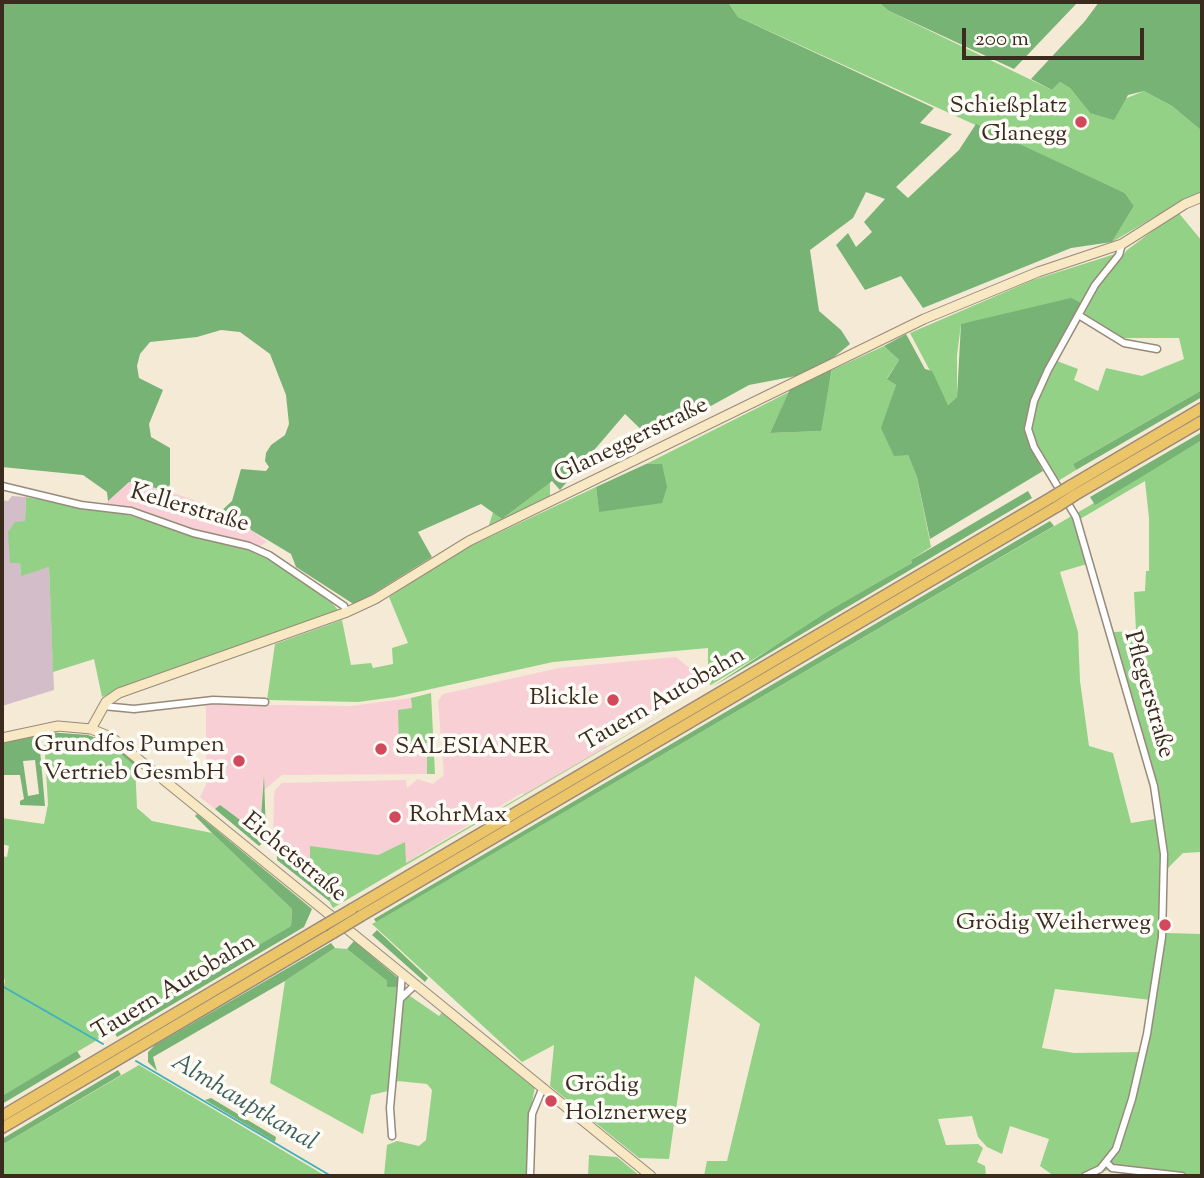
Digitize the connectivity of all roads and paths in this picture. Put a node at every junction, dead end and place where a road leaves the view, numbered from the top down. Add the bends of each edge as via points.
1 (1202, 197) edge
2 (1122, 244) junction
3 (1080, 316) junction
4 (1157, 349) dead end
5 (1202, 408) edge
6 (1202, 421) edge
7 (2, 486) edge
8 (1073, 491) junction
9 (347, 612) junction
10 (265, 702) dead end
11 (103, 706) junction
12 (90, 729) junction
13 (2, 738) edge
14 (402, 973) junction
15 (416, 984) junction
16 (400, 999) junction
17 (119, 1053) junction
18 (542, 1087) junction
19 (2, 1116) edge
20 (2, 1128) edge
21 (392, 1136) dead end
22 (1107, 1163) junction
23 (530, 1176) edge
24 (651, 1176) edge
25 (1086, 1176) edge
26 (1182, 1176) edge

1 - 2 street, Glaneggerstraße
2 - 3 street, Pflegerstraße
2 - 9 street, Glaneggerstraße via 1038,272 924,319 469,541
3 - 4 street via 1124,343
3 - 22 street, Pflegerstraße via 1039,390 1028,429 1076,517 1154,786 1164,854 1163,931 1147,1034 1124,1131
5 - 8 highway, Tauern Autobahn
6 - 8 highway, Tauern Autobahn
7 - 9 street, Kellerstraße via 81,505 131,511 249,546 333,598
8 - 17 highway, Tauern Autobahn, bridge
9 - 11 street, Glaneggerstraße via 119,693
10 - 11 street via 213,700 134,709
11 - 12 street, Glaneggerstraße
12 - 13 street via 45,727
12 - 14 street, Eichetstraße via 127,748
14 - 15 street, Eichetstraße
14 - 16 street
15 - 16 street
15 - 18 street, Eichetstraße
16 - 21 street via 390,1108
17 - 19 highway, Tauern Autobahn
17 - 20 highway, Tauern Autobahn
18 - 23 street via 532,1114
18 - 24 street, Eichetstraße
22 - 25 street
22 - 26 street via 1112,1168

